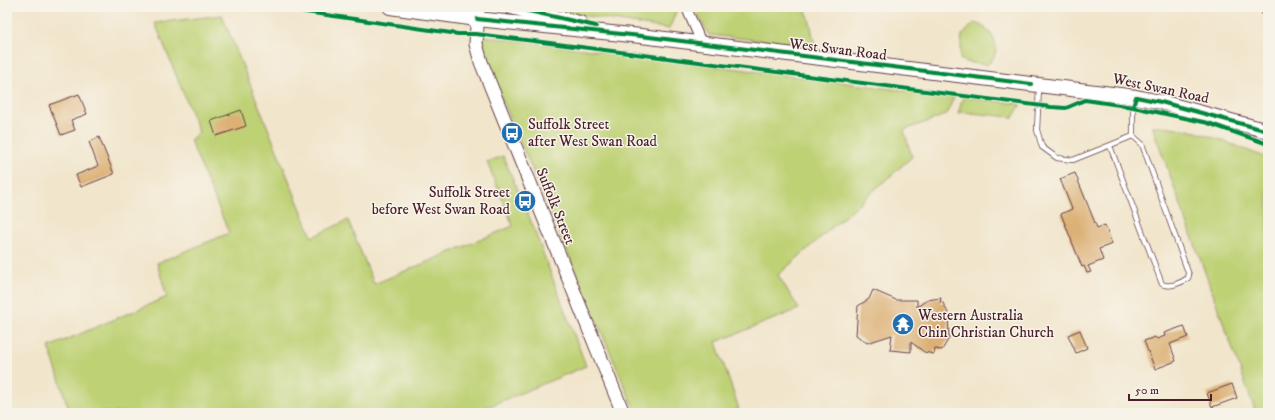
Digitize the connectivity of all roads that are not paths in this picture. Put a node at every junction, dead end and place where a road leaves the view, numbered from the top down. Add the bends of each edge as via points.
1 (390, 7) edge
2 (511, 7) edge
3 (686, 7) edge
4 (1265, 7) edge
5 (478, 13) edge
6 (1268, 15) edge
7 (641, 36) junction
8 (702, 44) junction
9 (1040, 85) junction
10 (1133, 97) junction
11 (1268, 131) edge
12 (1134, 136) junction
13 (1110, 146) junction
14 (624, 413) edge

1 - 5 main road, West Swan Road
2 - 7 main road, West Swan Road
3 - 8 street
4 - 6 street
5 - 7 main road, West Swan Road
5 - 14 street, Suffolk Street via 476,44 483,68
7 - 8 main road, West Swan Road
8 - 9 main road, West Swan Road
9 - 10 main road, West Swan Road
9 - 13 lane via 1037,130 1042,147 1057,158 1073,160
10 - 11 main road, West Swan Road
10 - 12 lane
12 - 13 lane
12 - 13 lane via 1142,144 1189,275 1184,281 1170,286 1162,284

